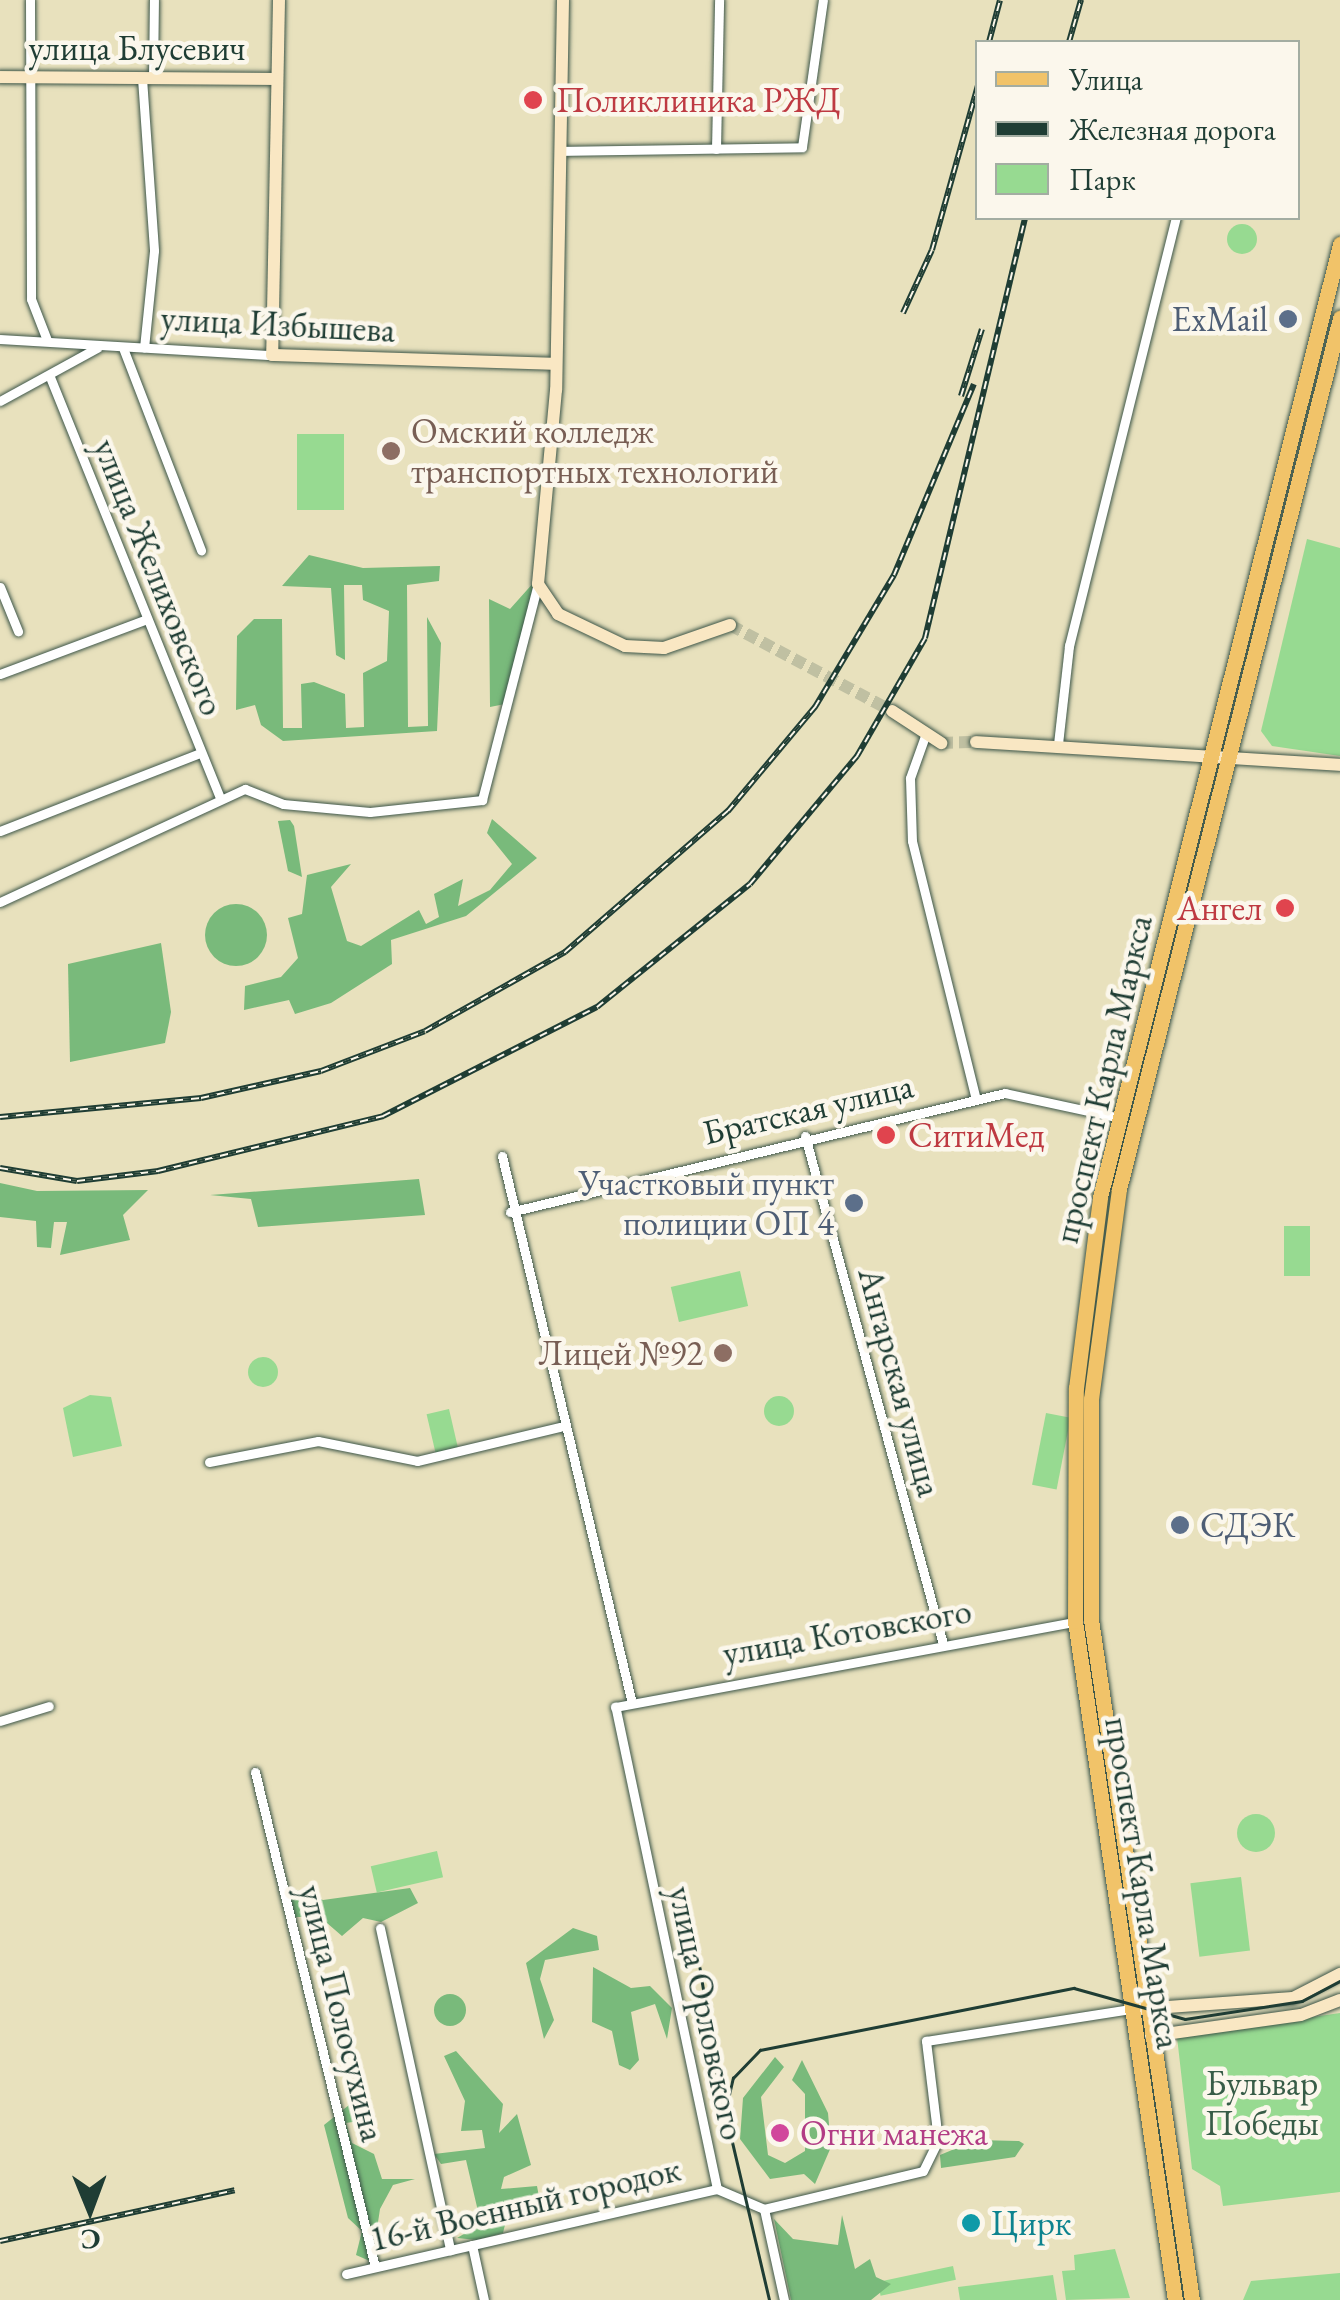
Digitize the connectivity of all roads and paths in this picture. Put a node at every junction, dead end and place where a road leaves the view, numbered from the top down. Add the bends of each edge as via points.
1 (30, 0) edge
2 (154, 0) edge
3 (278, 0) edge
4 (563, 0) edge
5 (719, 0) edge
6 (823, 0) edge
7 (0, 77) edge
8 (31, 78) junction
9 (148, 78) junction
10 (273, 79) junction
11 (716, 149) junction
12 (560, 152) junction
13 (1176, 220) edge
14 (1340, 244) edge
15 (1340, 318) edge
16 (0, 338) edge
17 (46, 340) junction
18 (97, 348) junction
19 (122, 348) junction
20 (144, 348) junction
21 (272, 355) junction
22 (554, 364) junction
23 (50, 377) junction
24 (0, 400) edge
25 (1298, 451) junction
26 (201, 550) dead end
27 (538, 584) junction
28 (0, 587) edge
29 (147, 619) junction
30 (730, 624) dead end
31 (18, 631) dead end
32 (0, 674) edge
33 (892, 711) tunnel mouth
34 (925, 736) junction
35 (976, 742) tunnel mouth
36 (941, 743) tunnel mouth
37 (1058, 744) junction
38 (200, 753) junction
39 (1214, 754) junction
40 (1232, 754) junction
41 (1340, 765) edge
42 (219, 796) junction
43 (0, 831) edge
44 (0, 902) edge
45 (976, 1099) junction
46 (1121, 1118) junction
47 (805, 1136) junction
48 (502, 1156) dead end
49 (510, 1212) junction
50 (560, 1428) junction
51 (209, 1462) dead end
52 (1083, 1620) junction
53 (942, 1644) junction
54 (630, 1699) junction
55 (49, 1706) dead end
56 (614, 1707) joint
57 (0, 1721) edge
58 (255, 1772) dead end
59 (380, 1928) dead end
60 (1340, 1974) edge
61 (1340, 2000) edge
62 (1140, 2009) junction
63 (1152, 2036) junction
64 (717, 2189) junction
65 (764, 2209) junction
66 (472, 2245) junction
67 (450, 2250) junction
68 (375, 2267) junction
69 (346, 2274) dead end
70 (484, 2300) edge
71 (784, 2300) edge
72 (1175, 2300) edge
73 (1190, 2300) edge

1 - 8 street
2 - 9 street
3 - 10 main road
4 - 12 main road
5 - 11 street
6 - 11 street via 802,147
7 - 8 main road, улица Блусевич
8 - 9 main road, улица Блусевич
8 - 17 street via 31,299
9 - 10 main road, улица Блусевич
9 - 20 street via 154,250
10 - 21 main road
11 - 12 street
12 - 22 main road
13 - 37 street via 1069,646
14 - 25 main road, проспект Карла Маркса
15 - 25 main road, проспект Карла Маркса
16 - 17 street, улица Избышева
17 - 18 street, улица Избышева
18 - 19 street, улица Избышева
18 - 23 street
19 - 20 street, улица Избышева
19 - 26 street
20 - 21 street, улица Избышева
21 - 22 main road, улица Избышева
22 - 27 main road
23 - 24 street
23 - 29 street, улица Желиховского
25 - 39 main road, проспект Карла Маркса
25 - 40 main road, проспект Карла Маркса
27 - 30 main road via 558,614 625,646 664,648
27 - 42 street via 488,792 470,805 370,812 282,804 262,789
28 - 31 street
29 - 32 street
29 - 38 street, улица Желиховского
33 - 34 main road
34 - 36 main road
34 - 45 street via 910,778 912,841
35 - 37 main road
37 - 39 main road
38 - 42 street, улица Желиховского
38 - 43 street
39 - 40 main road
39 - 46 main road, проспект Карла Маркса
40 - 41 main road
40 - 52 main road, проспект Карла Маркса via 1110,1241 1089,1429
42 - 44 street via 208,810
45 - 46 street, Братская улица via 1017,1093
45 - 47 street, Братская улица
46 - 52 main road, проспект Карла Маркса via 1096,1221 1076,1388
47 - 49 street, Братская улица
47 - 53 street, Ангарская улица
48 - 49 street
49 - 50 street
50 - 51 street via 418,1460 318,1440
50 - 54 street
52 - 53 street, улица Котовского
52 - 62 main road, проспект Карла Маркса
53 - 54 street, улица Котовского
54 - 56 street, улица Котовского
55 - 57 street
56 - 64 street, улица Орловского
58 - 68 street, улица Полосухина
59 - 67 street
60 - 62 main road via 1293,1998
61 - 63 main road via 1302,2015
62 - 63 main road, проспект Карла Маркса
62 - 65 street via 926,2040 938,2140 923,2171
62 - 72 main road, проспект Карла Маркса
63 - 73 main road, проспект Карла Маркса
64 - 65 street, улица Орловского
64 - 66 street, 16-й Военный городок
65 - 71 street
66 - 67 street, 16-й Военный городок
66 - 70 street
67 - 68 street, 16-й Военный городок
68 - 69 street, 16-й Военный городок

